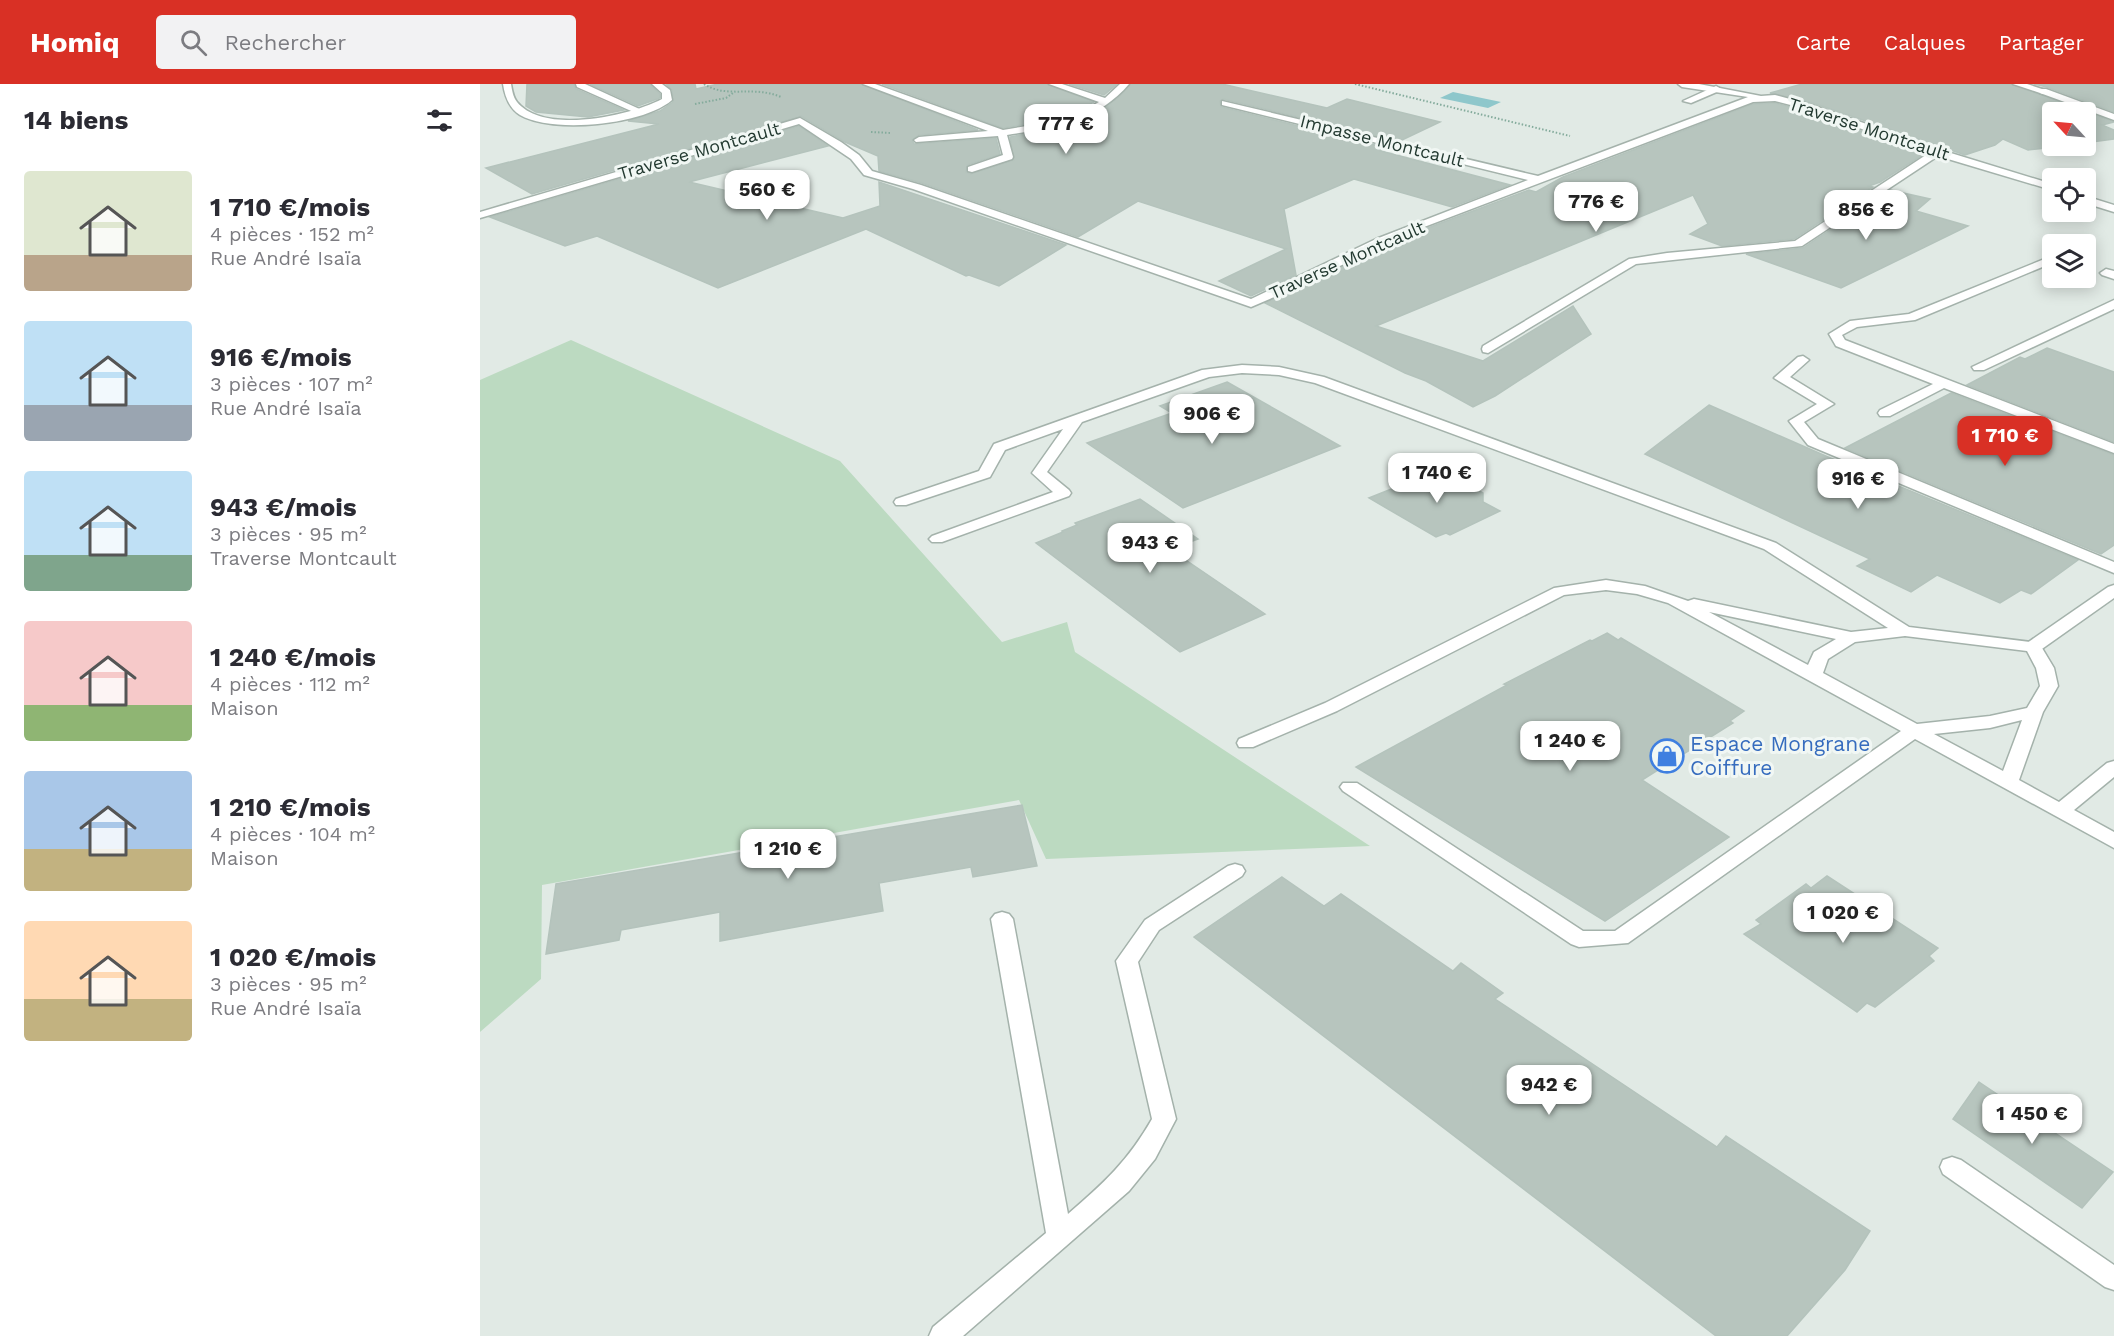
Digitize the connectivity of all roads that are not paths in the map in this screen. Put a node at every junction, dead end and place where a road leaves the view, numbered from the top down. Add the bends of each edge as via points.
1 (507, 84) edge
2 (656, 84) edge
3 (867, 84) edge
4 (1053, 84) edge
5 (1125, 84) edge
6 (1682, 84) edge
7 (2017, 84) edge
8 (580, 85) edge
9 (1716, 89) junction
10 (1762, 97) junction
11 (1107, 101) junction
12 (1688, 101) dead end
13 (1225, 103) dead end
14 (641, 112) junction
15 (2114, 117) edge
16 (1002, 133) junction
17 (919, 140) dead end
18 (1937, 152) junction
19 (972, 169) dead end
20 (1539, 178) junction
21 (2042, 184) edge
22 (2096, 203) edge
23 (2114, 209) edge
24 (480, 215) edge
25 (2042, 263) edge
26 (2114, 304) edge
27 (1488, 349) dead end
28 (1803, 360) dead end
29 (1979, 367) dead end
30 (1944, 383) junction
31 (1885, 413) dead end
32 (1077, 419) junction
33 (2114, 449) edge
34 (901, 502) dead end
35 (937, 539) dead end
36 (2114, 568) edge
37 (2114, 590) edge
38 (1674, 600) junction
39 (1905, 631) junction
40 (1851, 637) junction
41 (2033, 647) junction
42 (1814, 675) junction
43 (2034, 712) junction
44 (1915, 730) junction
45 (1246, 743) dead end
46 (2114, 767) edge
47 (2008, 783) junction
48 (1350, 787) dead end
49 (2061, 812) junction
50 (2114, 841) edge
51 (1235, 871) dead end
52 (1002, 919) dead end
53 (1952, 1167) dead end
54 (1059, 1237) junction
55 (2114, 1279) edge
56 (943, 1336) edge

1 - 14 street via 512,103 527,115 544,120 585,122
2 - 14 street via 667,92 667,100
3 - 16 street
4 - 11 street
5 - 11 street
6 - 9 street
7 - 15 street
8 - 14 street
9 - 10 street
9 - 12 street
10 - 18 street, Traverse Montcault via 1809,107
10 - 20 street, Traverse Montcault
11 - 16 street via 1079,117
13 - 20 street, Impasse Montcault
16 - 17 street
16 - 19 street via 1008,157
18 - 21 street, Traverse Montcault
18 - 27 street via 1798,244 1633,261
20 - 24 street, Traverse Montcault via 1398,234 1251,303 868,173 838,144 800,121
22 - 23 street
25 - 30 street via 1911,317 1854,324 1835,334 1840,343
26 - 29 street
28 - 36 street via 1781,378 1827,404 1796,422 1813,442
30 - 31 street
30 - 33 street
32 - 34 street via 999,447 985,474
32 - 35 street via 1039,472 1064,493
32 - 39 street via 1207,373 1242,369 1279,371 1320,380 1770,546
37 - 41 street
38 - 40 street
38 - 42 street
38 - 45 street via 1639,589 1606,585 1560,591 1331,707
39 - 40 street
39 - 41 street
40 - 42 street via 1820,656
41 - 43 street via 2045,668 2049,686
42 - 44 street
43 - 44 street via 1990,722
43 - 47 street
44 - 47 street
44 - 48 street via 1620,938 1580,939
46 - 49 street
47 - 49 street
49 - 50 street
51 - 54 street via 1152,925 1127,961 1164,1119 1146,1152 1120,1184
52 - 54 street
53 - 55 street
54 - 56 street

